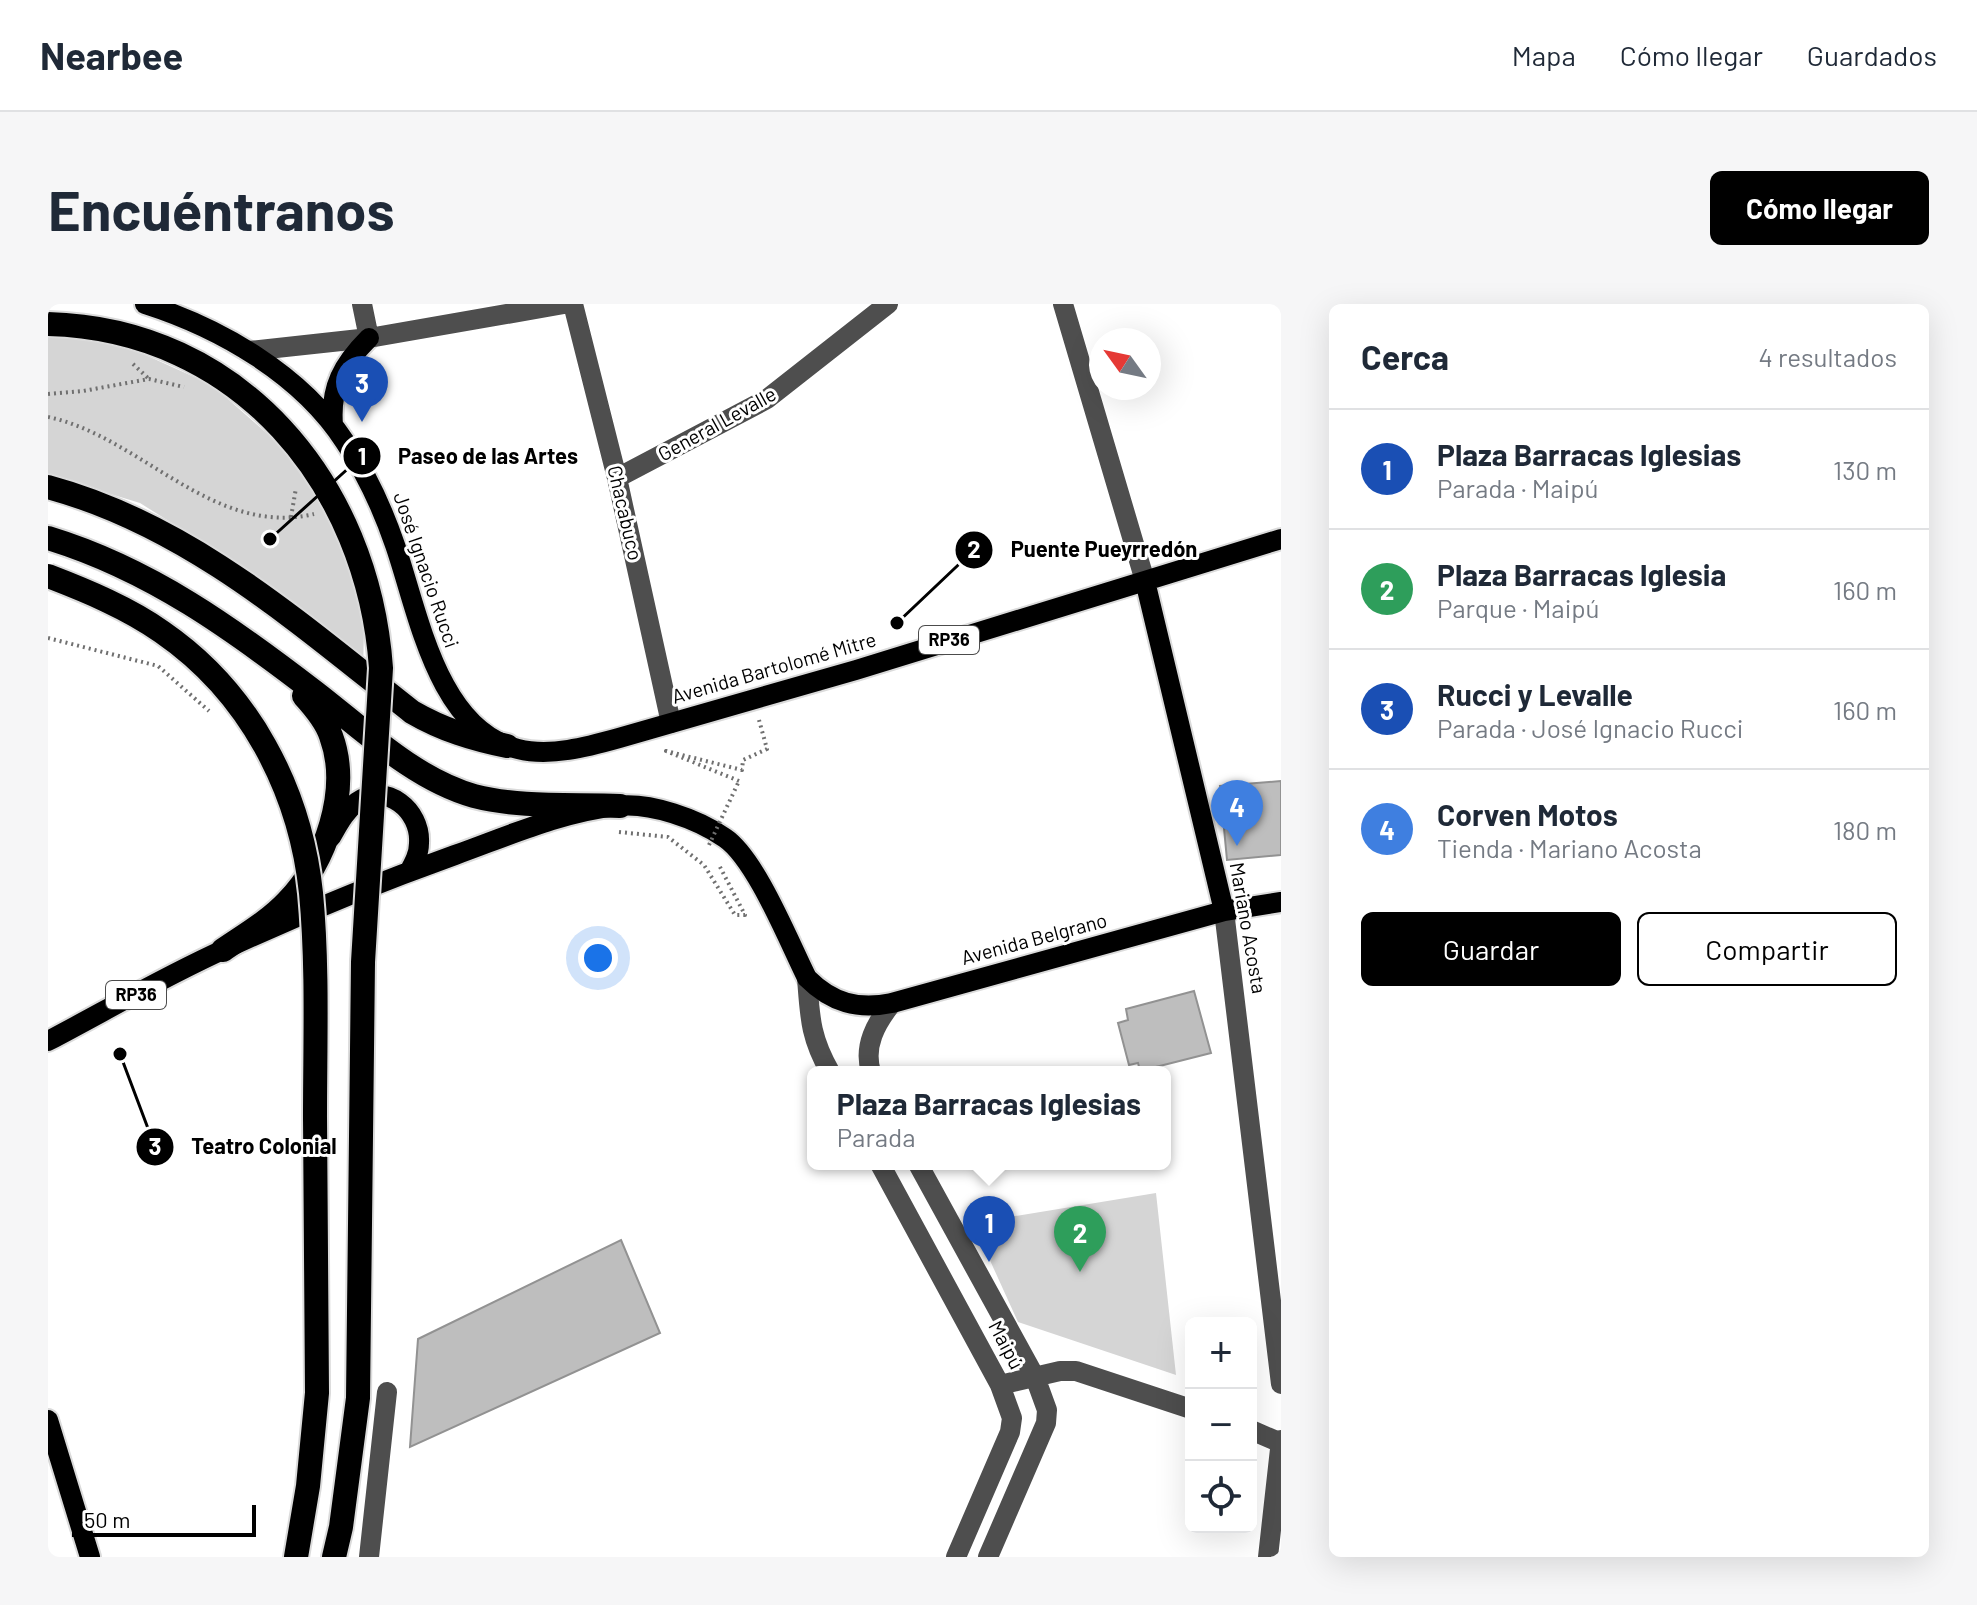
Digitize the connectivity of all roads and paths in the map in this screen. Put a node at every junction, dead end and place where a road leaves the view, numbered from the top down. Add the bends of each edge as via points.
1 (145, 304) edge
2 (362, 304) edge
3 (564, 304) edge
4 (573, 304) edge
5 (888, 304) edge
6 (1063, 304) edge
7 (48, 324) edge
8 (369, 338) junction
9 (249, 351) junction
10 (195, 390) dead end
11 (48, 394) edge
12 (48, 417) edge
13 (333, 425) junction
14 (296, 477) dead end
15 (617, 478) junction
16 (48, 487) edge
17 (320, 513) dead end
18 (291, 517) junction
19 (48, 538) edge
20 (1281, 539) edge
21 (48, 576) edge
22 (1145, 581) junction
23 (48, 638) edge
24 (274, 660) junction
25 (754, 699) junction
26 (216, 717) dead end
27 (671, 723) junction
28 (507, 746) junction
29 (620, 806) junction
30 (613, 831) dead end
31 (709, 845) dead end
32 (319, 855) junction
33 (716, 859) dead end
34 (409, 872) junction
35 (1281, 902) edge
36 (1224, 911) junction
37 (223, 950) junction
38 (807, 978) junction
39 (892, 1003) junction
40 (48, 1041) edge
41 (827, 1066) edge
42 (871, 1066) edge
43 (883, 1170) edge
44 (921, 1170) edge
45 (1035, 1377) junction
46 (1281, 1384) edge
47 (1000, 1385) junction
48 (387, 1392) dead end
49 (1185, 1407) edge
50 (48, 1420) edge
51 (1257, 1432) edge
52 (1281, 1441) edge
53 (90, 1557) edge
54 (296, 1557) edge
55 (334, 1557) edge
56 (369, 1557) edge
57 (956, 1557) edge
58 (988, 1557) edge
59 (1268, 1557) edge

1 - 9 main road, José Ignacio Rucci / RP36 via 199,324
2 - 8 street
3 - 8 street
4 - 15 street, Chacabuco
5 - 15 street, General Levalle via 767,399
6 - 22 street
7 - 55 highway, bridge via 87,326 154,344 239,389 312,464 343,515 367,579 381,668 363,962 358,1398
8 - 9 street
8 - 13 main road via 339,374 332,398
9 - 13 main road, José Ignacio Rucci / RP36
10 - 11 path via 149,379
12 - 18 path via 98,435 224,506
13 - 28 main road, José Ignacio Rucci / RP36 via 387,522 439,677 464,712
14 - 18 path
15 - 27 street, Chacabuco
16 - 28 highway via 160,532 233,575 412,712 457,735
17 - 18 path
19 - 24 highway via 106,558 175,593
20 - 22 main road, Avenida Bartolomé Mitre / RP36
21 - 54 highway, bridge via 122,609 178,645 218,681 274,760 297,817 311,893 317,1393
22 - 25 main road, Avenida Bartolomé Mitre / RP36
22 - 36 main road, Mariano Acosta
23 - 26 path via 158,666
24 - 29 highway via 408,763 452,788 510,802
24 - 32 highway via 331,735 336,797
25 - 27 main road, Avenida Bartolomé Mitre / RP36
25 - 31 path, bridge via 767,749 743,760 742,770 666,751 739,781
27 - 28 main road, Avenida Bartolomé Mitre / RP36 via 546,752
29 - 34 main road, RP36 via 564,816
29 - 38 main road, RP36 via 659,810 706,826 742,853
30 - 33 path via 668,837 704,865 735,915 745,915
32 - 34 main road via 353,805 367,797 388,796 404,805 417,826 419,843
32 - 37 highway via 285,905
34 - 37 main road, RP36
35 - 36 main road, Avenida Belgrano / RP36
36 - 39 main road, Avenida Belgrano / RP36
36 - 46 street, Mariano Acosta
37 - 40 main road, RP36
38 - 39 main road, Avenida Belgrano / RP36 via 836,1001
38 - 41 street via 811,1027
39 - 42 street via 873,1031
43 - 47 street, Maipú
44 - 45 street, Maipú
45 - 47 street
45 - 49 street via 1076,1371
45 - 58 street, Maipú via 1046,1423
47 - 57 street, Maipú via 1012,1418 1010,1432
48 - 56 street
50 - 53 main road
51 - 52 street
52 - 59 street

